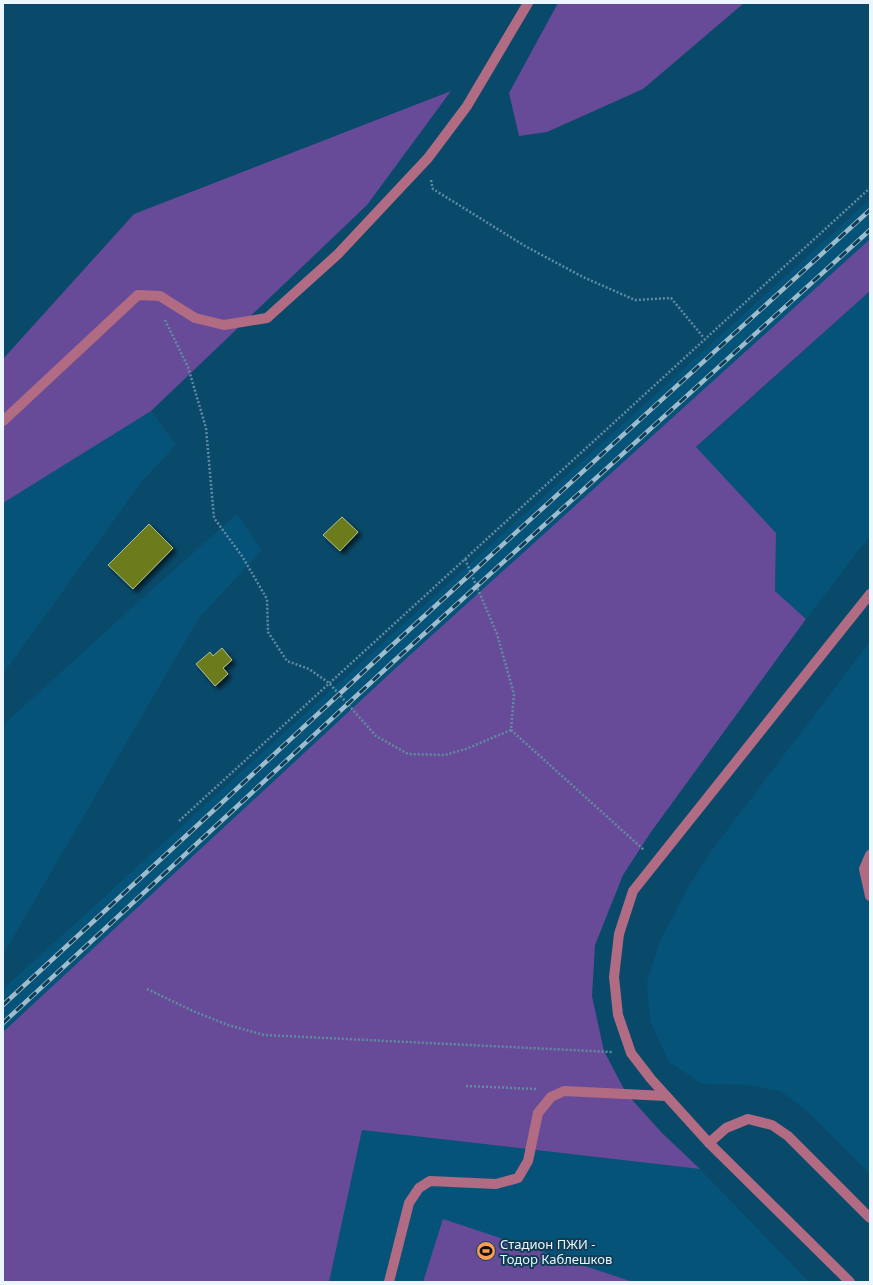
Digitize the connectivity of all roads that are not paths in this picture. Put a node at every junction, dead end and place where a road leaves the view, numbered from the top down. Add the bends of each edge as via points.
1 (528, 3) edge
2 (3, 421) edge
3 (870, 594) edge
4 (870, 855) edge
5 (870, 896) edge
6 (666, 1096) junction
7 (709, 1143) junction
8 (870, 1218) edge
9 (389, 1282) edge
10 (850, 1282) edge

1 - 2 street via 467,106 428,158 338,254 267,318 224,325 195,318 160,296 138,295
3 - 6 street via 633,890 619,934 614,977 618,1016 631,1053
4 - 5 street via 864,869
6 - 7 street
6 - 9 street via 564,1091 550,1097 538,1113 528,1161 518,1178 496,1184 430,1181 419,1188 409,1203
7 - 8 street via 726,1128 748,1119 772,1125 788,1136
7 - 10 street

